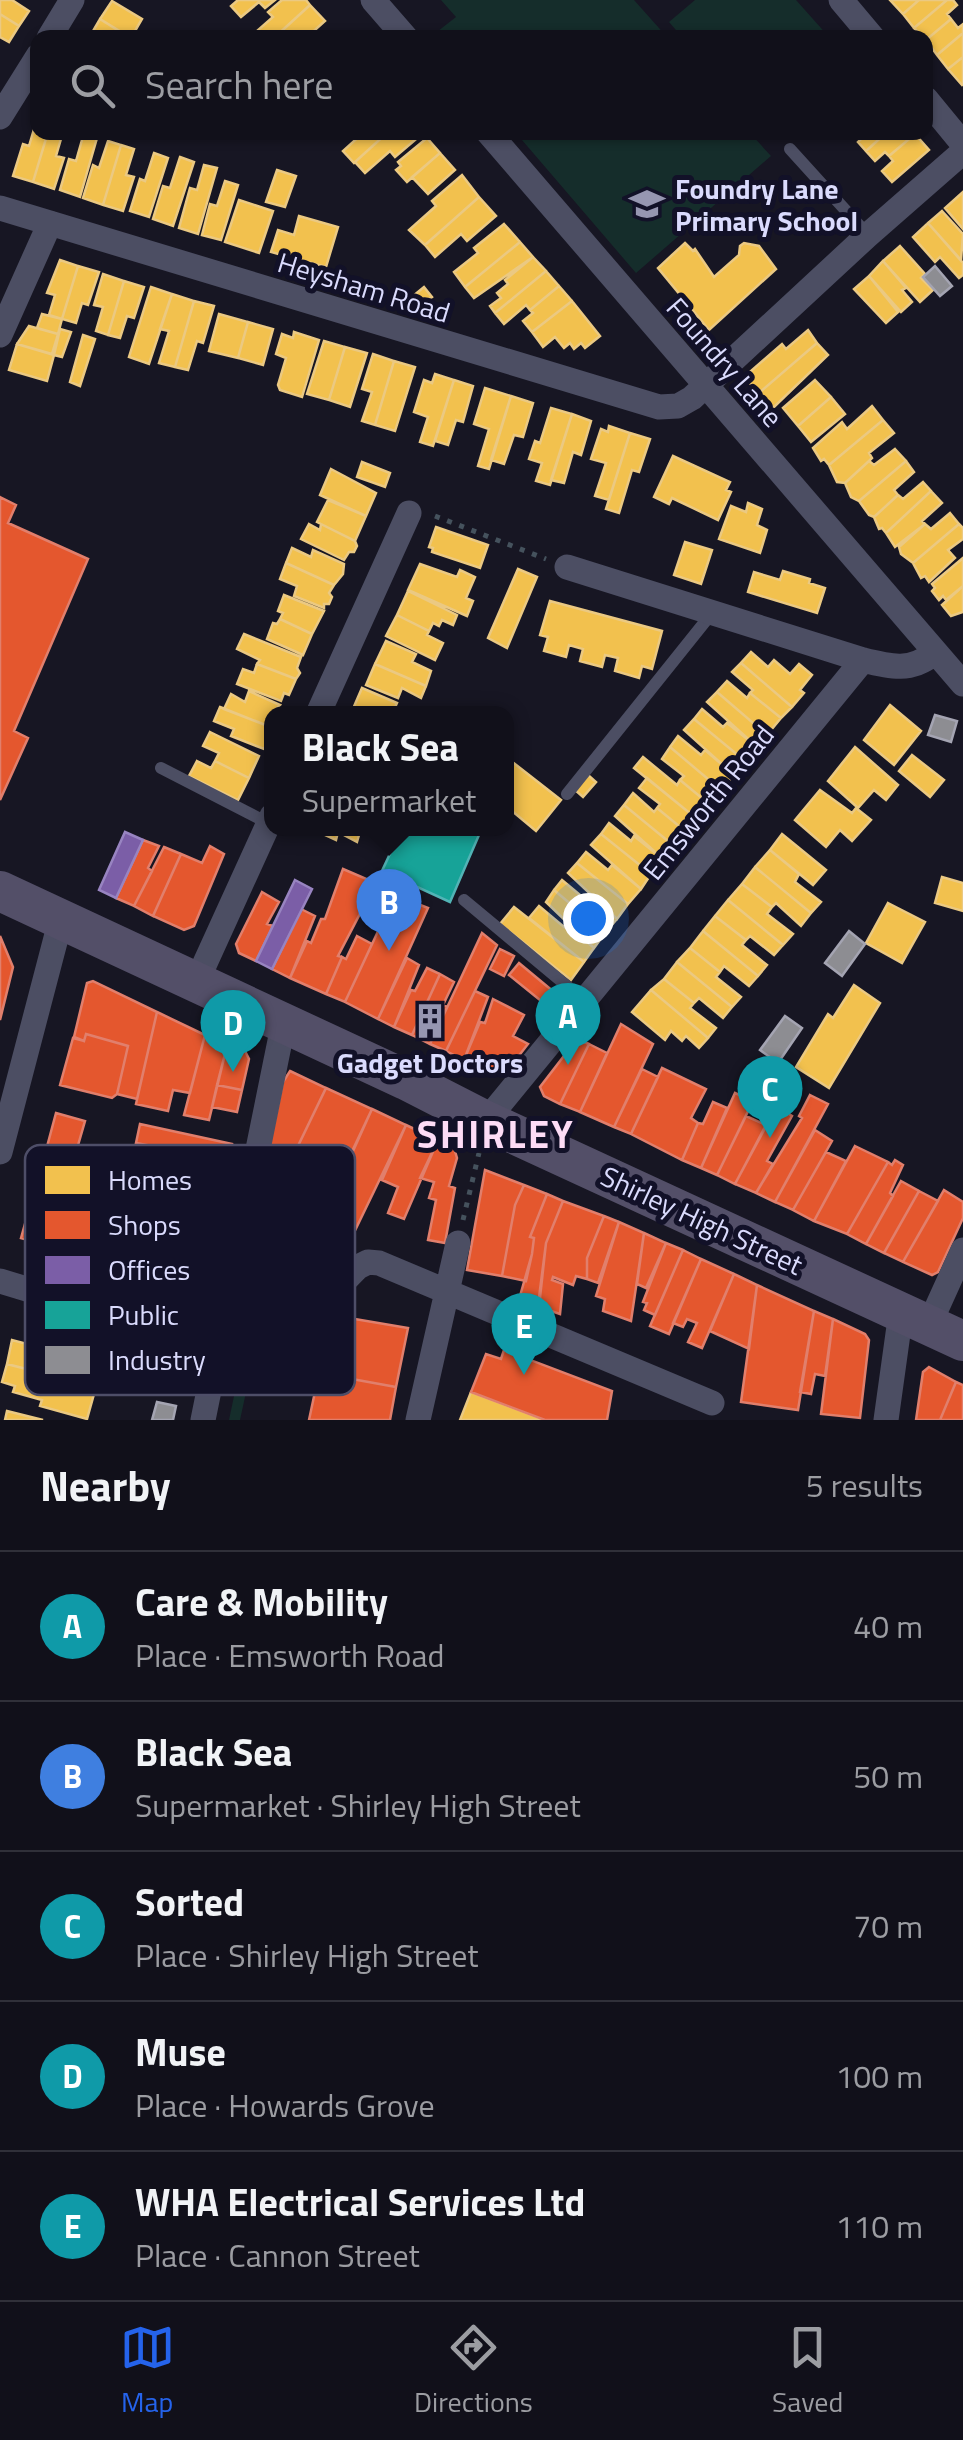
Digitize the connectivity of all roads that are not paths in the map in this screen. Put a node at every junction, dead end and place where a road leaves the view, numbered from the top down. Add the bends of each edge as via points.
1 (72, 0) edge
2 (373, 0) edge
3 (841, 0) edge
4 (54, 30) edge
5 (399, 30) edge
6 (866, 30) edge
7 (30, 69) edge
8 (933, 108) edge
9 (0, 117) edge
10 (495, 140) edge
11 (963, 144) edge
12 (790, 149) dead end
13 (963, 152) edge
14 (0, 208) edge
15 (50, 223) junction
16 (868, 235) junction
17 (0, 335) edge
18 (706, 384) junction
19 (408, 513) road end
20 (568, 567) road end
21 (712, 613) junction
22 (934, 652) junction
23 (863, 660) junction
24 (963, 684) edge
25 (322, 706) edge
26 (161, 768) dead end
27 (567, 794) dead end
28 (264, 816) edge
29 (264, 832) edge
30 (0, 891) edge
31 (464, 900) dead end
32 (61, 919) junction
33 (196, 984) junction
34 (585, 1001) junction
35 (284, 1026) junction
36 (486, 1121) junction
37 (260, 1145) edge
38 (0, 1152) edge
39 (458, 1242) road end
40 (963, 1250) edge
41 (355, 1270) edge
42 (0, 1281) edge
43 (25, 1289) edge
44 (447, 1290) junction
45 (931, 1326) edge
46 (208, 1395) edge
47 (712, 1403) dead end
48 (203, 1420) edge
49 (418, 1420) edge
50 (886, 1420) edge

1 - 4 street
2 - 5 street
3 - 6 street
7 - 9 street
8 - 11 street
10 - 18 street, Foundry Lane
12 - 16 lane
13 - 16 street, Heysham Road
14 - 15 street, Heysham Road
15 - 17 street
15 - 18 street, Heysham Road via 659,408 681,404
16 - 18 street, Heysham Road
18 - 22 street, Foundry Lane
19 - 25 street
20 - 21 street
21 - 23 street
21 - 27 lane
22 - 23 street via 905,667
22 - 24 street, Foundry Lane
23 - 34 street, Emsworth Road
26 - 28 lane
29 - 33 street
30 - 32 main road, Shirley High Street
31 - 34 lane
32 - 33 main road, Shirley High Street
32 - 38 street
33 - 35 main road, Shirley High Street
34 - 36 street, Emsworth Road
35 - 36 main road, Shirley High Street
35 - 37 street
36 - 45 main road, Shirley High Street
39 - 44 street
40 - 45 street
41 - 44 street via 368,1262
42 - 43 street
44 - 47 street
44 - 49 street
45 - 50 street
46 - 48 street

